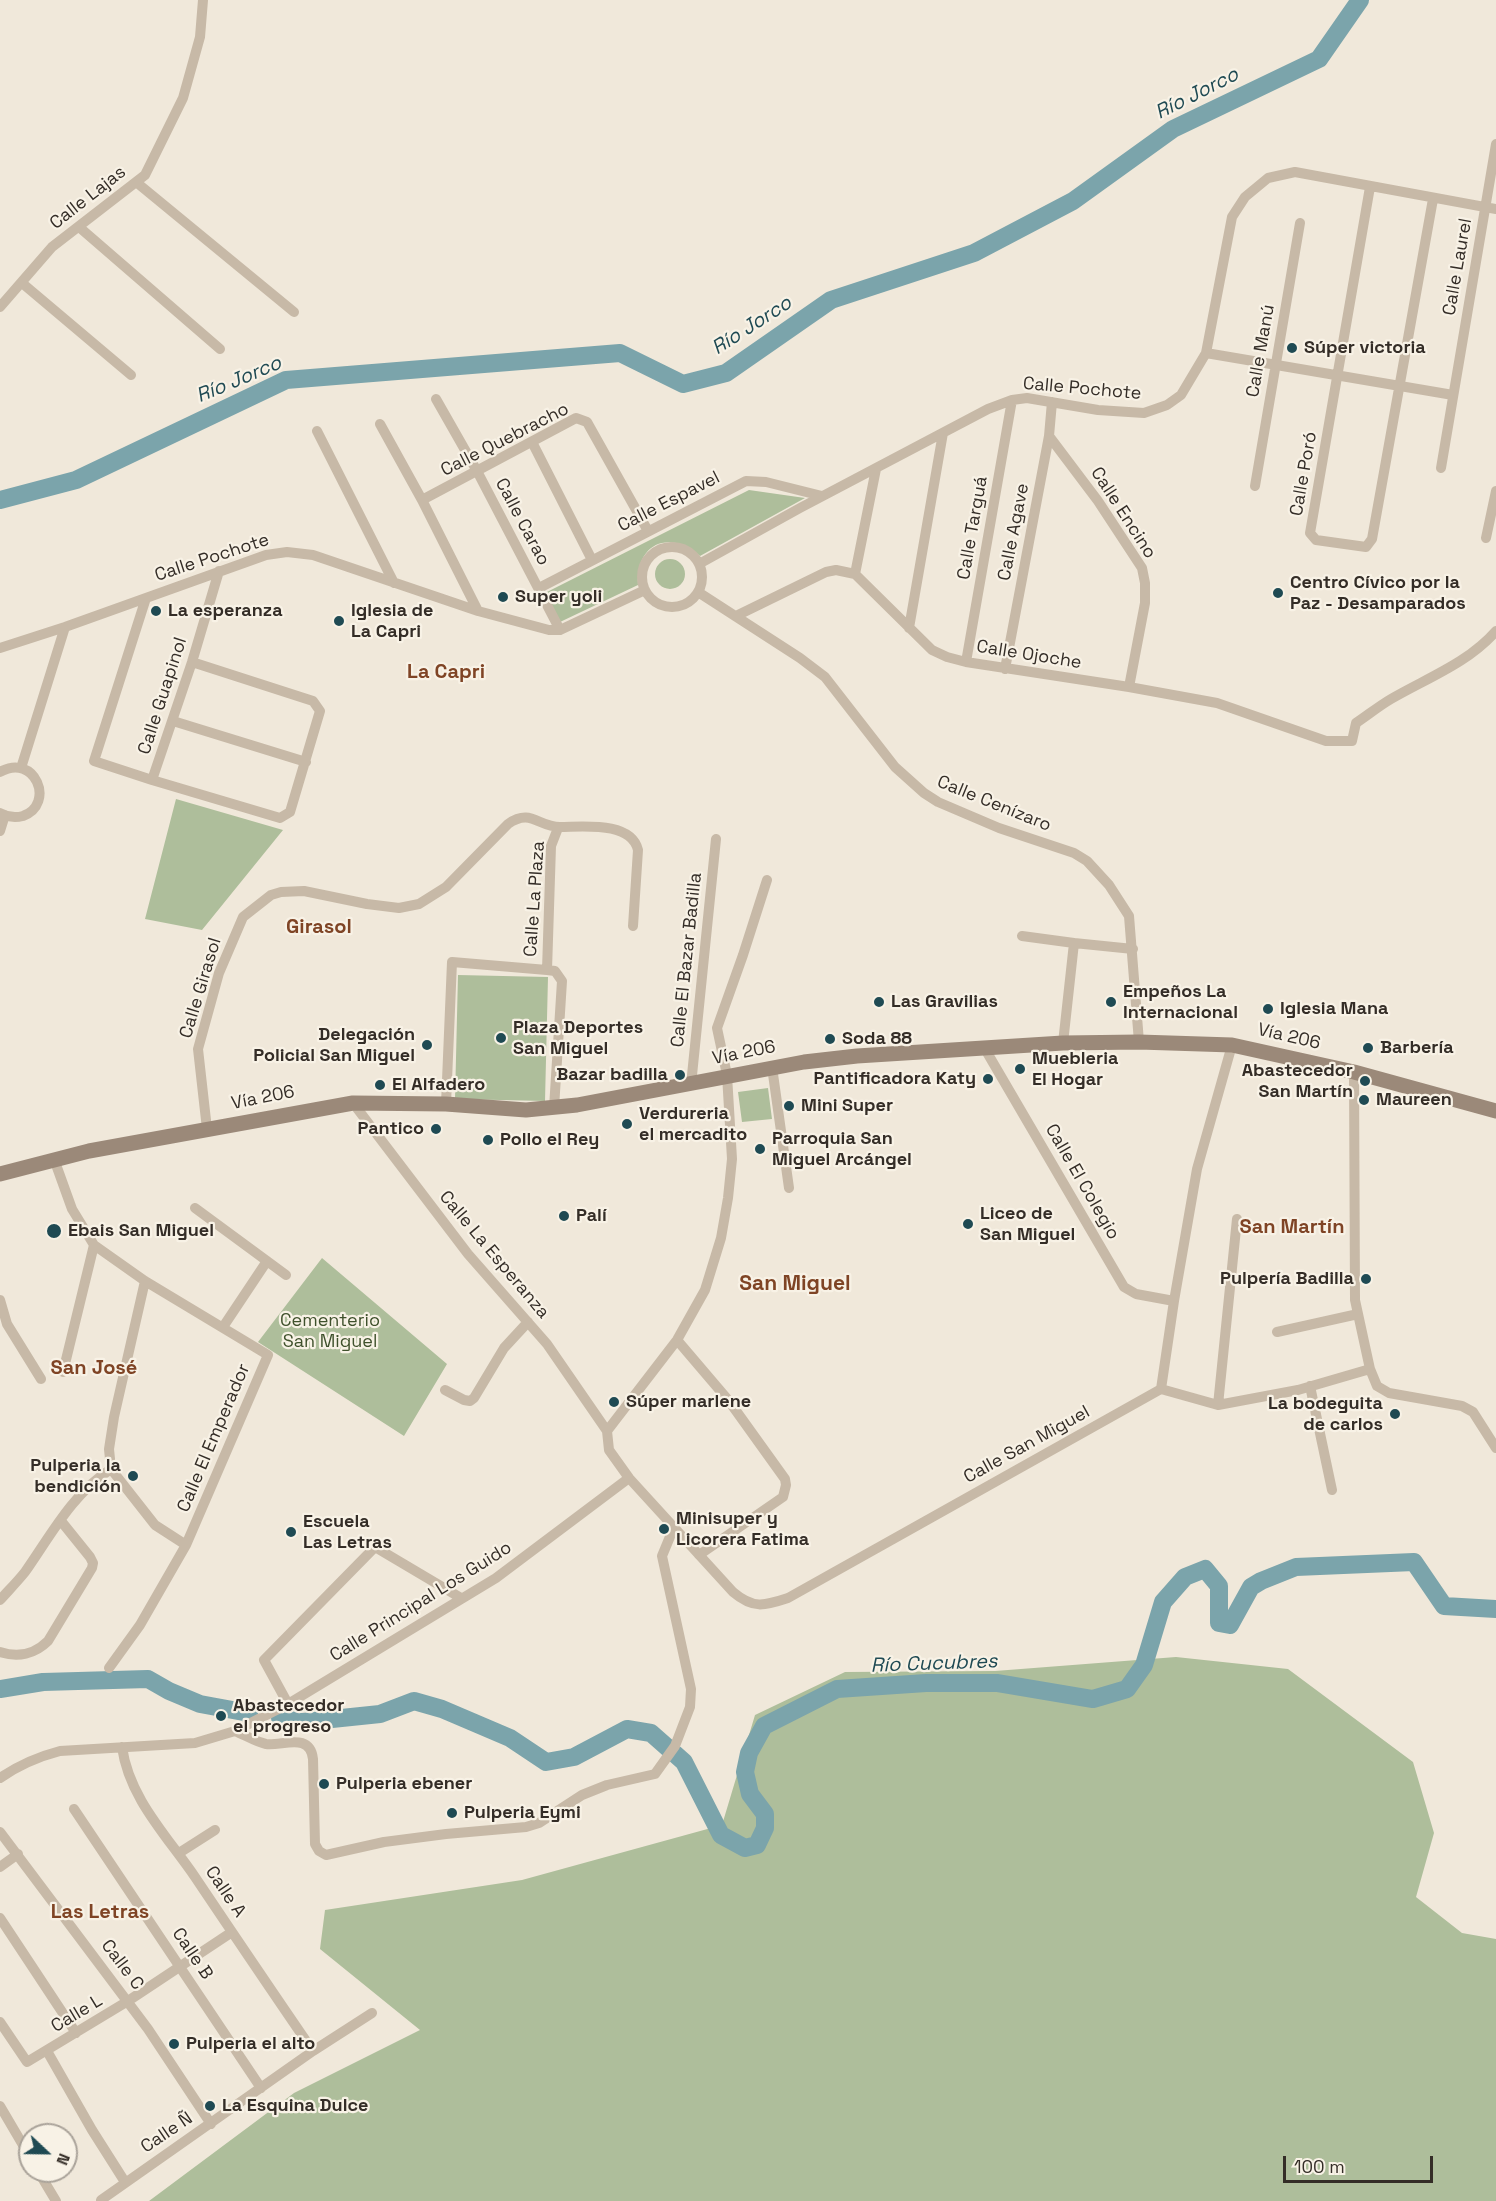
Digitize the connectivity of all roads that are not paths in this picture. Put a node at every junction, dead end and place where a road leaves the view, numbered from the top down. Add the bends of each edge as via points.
1 (203, 0) edge
2 (1496, 144) edge
3 (135, 182) junction
4 (1370, 187) junction
5 (1433, 199) junction
6 (1490, 209) edge
7 (1300, 223) dead end
8 (79, 227) junction
9 (22, 283) junction
10 (0, 307) edge
11 (294, 312) dead end
12 (220, 349) dead end
13 (1206, 353) junction
14 (1275, 365) junction
15 (131, 375) dead end
16 (1339, 376) junction
17 (1400, 386) junction
18 (1452, 395) junction
19 (436, 399) dead end
20 (1012, 400) junction
21 (1053, 402) junction
22 (380, 424) dead end
23 (317, 431) dead end
24 (943, 434) junction
25 (1049, 436) junction
26 (532, 442) junction
27 (1441, 468) dead end
28 (876, 469) junction
29 (477, 471) junction
30 (1254, 486) dead end
31 (1496, 490) edge
32 (822, 496) junction
33 (422, 500) junction
34 (648, 531) junction
35 (1486, 538) dead end
36 (592, 560) junction
37 (699, 564) junction
38 (219, 571) junction
39 (855, 574) junction
40 (394, 583) junction
41 (539, 588) junction
42 (645, 590) junction
43 (698, 592) junction
44 (146, 598) junction
45 (478, 611) junction
46 (738, 615) junction
47 (65, 627) junction
48 (909, 628) junction
49 (560, 630) junction
50 (1496, 631) edge
51 (0, 648) edge
52 (192, 662) junction
53 (966, 662) junction
54 (1005, 669) junction
55 (1129, 687) junction
56 (173, 721) junction
57 (306, 762) junction
58 (21, 768) junction
59 (0, 772) edge
60 (152, 780) junction
61 (2, 814) edge
62 (558, 828) junction
63 (0, 831) edge
64 (716, 839) dead end
65 (767, 880) dead end
66 (633, 926) dead end
67 (1022, 936) dead end
68 (1074, 943) junction
69 (1133, 949) junction
70 (547, 970) junction
71 (1139, 1042) junction
72 (1063, 1043) junction
73 (1232, 1045) junction
74 (986, 1049) junction
75 (772, 1067) junction
76 (1354, 1072) junction
77 (727, 1076) junction
78 (691, 1085) junction
79 (353, 1102) junction
80 (446, 1104) junction
81 (554, 1108) junction
82 (1496, 1111) edge
83 (207, 1129) junction
84 (54, 1159) junction
85 (0, 1174) edge
86 (789, 1188) dead end
87 (195, 1208) dead end
88 (1237, 1219) dead end
89 (94, 1245) junction
90 (267, 1261) junction
91 (286, 1275) dead end
92 (145, 1281) junction
93 (0, 1300) edge
94 (1174, 1301) junction
95 (1358, 1314) junction
96 (528, 1322) junction
97 (223, 1327) junction
98 (1277, 1332) dead end
99 (677, 1340) junction
100 (1370, 1369) junction
101 (63, 1372) dead end
102 (40, 1379) dead end
103 (1310, 1386) junction
104 (445, 1389) dead end
105 (1161, 1389) junction
106 (1218, 1405) junction
107 (607, 1431) junction
108 (1496, 1448) edge
109 (111, 1469) junction
110 (629, 1478) junction
111 (1332, 1490) dead end
112 (61, 1521) junction
113 (674, 1527) junction
114 (186, 1545) junction
115 (699, 1555) junction
116 (461, 1598) junction
117 (0, 1600) edge
118 (0, 1652) edge
119 (109, 1668) dead end
120 (288, 1704) junction
121 (235, 1731) junction
122 (122, 1747) junction
123 (0, 1778) edge
124 (74, 1809) dead end
125 (215, 1830) dead end
126 (0, 1832) edge
127 (179, 1853) junction
128 (18, 1854) junction
129 (0, 1867) edge
130 (0, 1918) edge
131 (232, 1932) junction
132 (181, 1966) junction
133 (128, 2001) junction
134 (372, 2013) dead end
135 (0, 2022) edge
136 (76, 2034) junction
137 (47, 2051) junction
138 (313, 2051) junction
139 (261, 2088) junction
140 (0, 2106) edge
141 (210, 2124) junction
142 (18, 2137) edge
143 (125, 2182) junction
144 (45, 2183) edge
145 (101, 2200) edge
146 (56, 2201) edge

1 - 3 street, Calle Lajas via 200,37 183,98 145,175
2 - 6 street, Calle Laurel
3 - 8 street, Calle Lajas
3 - 11 street
4 - 5 street, Calle Pochote
4 - 13 street, Calle Pochote via 1295,172 1268,178 1245,197 1232,217
4 - 16 street
5 - 6 street, Calle Pochote
5 - 17 street
6 - 18 street, Calle Laurel
7 - 14 street, Calle Manú
8 - 9 street, Calle Lajas via 52,247
8 - 12 street
9 - 10 street, Calle Lajas
9 - 15 street
13 - 14 street
13 - 21 street, Calle Pochote via 1181,394 1167,405 1144,413
14 - 16 street
14 - 30 street, Calle Manú
16 - 17 street
16 - 17 street, Calle Poró via 1310,533 1316,540 1365,547 1372,539
17 - 18 street
18 - 27 street, Calle Laurel
19 - 29 street, Calle Carao
20 - 21 street, Calle Pochote
20 - 24 street, Calle Pochote
20 - 53 street, Calle Targuá
21 - 25 street, Calle Agave
22 - 33 street
23 - 40 street
24 - 28 street, Calle Pochote
24 - 48 street
25 - 54 street, Calle Agave
25 - 55 street, Calle Encino via 1142,568 1145,603
26 - 29 street, Calle Quebracho
26 - 34 street, Calle Quebracho via 576,418 587,422
26 - 36 street
28 - 32 street, Calle Pochote
28 - 39 street
29 - 33 street, Calle Quebracho
29 - 41 street, Calle Carao
31 - 35 street
32 - 34 street, Calle Espavel via 746,481
32 - 37 street, Calle Pochote
33 - 45 street
34 - 36 street, Calle Espavel
36 - 41 street, Calle Espavel
37 - 42 street via 686,550 657,550 644,564
37 - 43 street
38 - 40 street, Calle Pochote via 287,552 313,555
38 - 44 street, Calle Pochote
38 - 52 street, Calle Guapinol
39 - 46 street via 826,572
39 - 48 street, Calle Ojoche
40 - 45 street, Calle Pochote
41 - 49 street, Calle Carao
42 - 43 street via 653,600 672,607 691,600
42 - 49 street
43 - 46 street, Calle Cenízaro
44 - 47 street, Calle Pochote
44 - 60 street, Calle Guapinol via 94,761
45 - 49 street, Calle Pochote via 539,629
46 - 69 street, Calle Cenízaro via 825,677 895,767 924,793 999,828 1087,861 1129,916
47 - 51 street, Calle Pochote
47 - 58 street
48 - 53 street, Calle Ojoche via 932,650
50 - 55 street, Calle Ojoche via 1473,652 1356,723 1352,741 1326,741 1217,703
52 - 56 street, Calle Guapinol
52 - 57 street via 313,701 320,711
53 - 54 street, Calle Ojoche
54 - 55 street, Calle Ojoche
56 - 57 street
56 - 60 street, Calle Guapinol
57 - 60 street via 290,812 280,818
58 - 59 street
58 - 61 street via 29,771 38,784 38,800 28,813 13,817
61 - 63 street
62 - 66 street, Calle Girasol via 578,826 624,832 637,843
62 - 70 street, Calle La Plaza via 551,846
62 - 83 street, Calle Girasol via 525,816 515,819 446,887 419,904 399,908 304,891 281,892 243,917 219,973 198,1049
64 - 78 street, Calle El Bazar Badilla
65 - 77 street via 717,1028
67 - 68 street
68 - 69 street
68 - 72 street
69 - 71 street, Calle Cenízaro
70 - 80 street via 452,962
70 - 81 street, Calle La Plaza via 555,971 562,981
71 - 72 main road, Vía 206
71 - 73 main road, Vía 206
72 - 74 main road, Vía 206
73 - 76 main road, Vía 206
73 - 94 street via 1197,1169
74 - 75 main road, Vía 206 via 857,1056
74 - 94 street, Calle El Colegio via 1124,1287 1136,1294
75 - 77 main road, Vía 206
75 - 86 street
76 - 82 main road, Vía 206
76 - 95 street
77 - 78 main road, Vía 206
77 - 99 street via 732,1159 729,1198 705,1290
78 - 81 main road, Vía 206
79 - 80 main road, Vía 206
79 - 83 main road, Vía 206
79 - 96 street, Calle La Esperanza via 468,1254
80 - 81 main road, Vía 206 via 526,1110
83 - 84 main road, Vía 206
84 - 85 main road, Vía 206
84 - 89 street, Calle El Emperador via 72,1209
87 - 90 street
88 - 106 street
89 - 92 street, Calle El Emperador
89 - 101 street
90 - 91 street
90 - 97 street
92 - 97 street, Calle El Emperador
92 - 109 street via 114,1417 109,1449
93 - 102 street via 7,1324
94 - 105 street
95 - 98 street
95 - 100 street
96 - 104 street via 504,1348 474,1398 464,1400
96 - 107 street, Calle La Esperanza
97 - 114 street, Calle El Emperador via 268,1355
99 - 107 street
99 - 115 street via 729,1401 786,1485 783,1497
100 - 103 street
100 - 108 street via 1377,1386 1389,1393 1462,1406 1473,1412
103 - 106 street
103 - 111 street
105 - 106 street
105 - 115 street, Calle San Miguel via 788,1598 767,1605 743,1600
107 - 110 street via 609,1450
109 - 112 street via 72,1503
109 - 114 street via 155,1525
110 - 113 street, Calle San Miguel
110 - 116 street, Calle Principal Los Guido via 496,1578
112 - 117 street
112 - 118 street via 90,1557 92,1568 48,1641 23,1655
113 - 115 street, Calle San Miguel
113 - 121 street via 662,1557 691,1689 690,1707 675,1746 655,1774 582,1794 539,1823 526,1827 426,1836 326,1854 315,1844 310,1749 297,1741 266,1744
114 - 119 street, Calle El Emperador via 140,1625
116 - 120 street, Calle Principal Los Guido
116 - 120 street via 375,1547 264,1660
120 - 121 street, Calle Principal Los Guido
121 - 122 street, Calle Principal Los Guido via 195,1743
122 - 123 street, Calle Principal Los Guido via 40,1756
122 - 127 street, Calle A via 125,1766 140,1799
124 - 132 street, Calle B
125 - 127 street
126 - 128 street, Calle C
127 - 131 street, Calle A
128 - 129 street
128 - 133 street, Calle C
130 - 136 street
131 - 132 street, Calle L
131 - 138 street, Calle A
132 - 133 street, Calle L
132 - 139 street, Calle B
133 - 136 street, Calle L
133 - 141 street, Calle C
134 - 138 street, Calle Ñ
135 - 137 street, Calle L via 27,2062
136 - 137 street, Calle L
137 - 143 street
138 - 139 street, Calle Ñ
139 - 141 street, Calle Ñ
140 - 142 street
141 - 143 street, Calle Ñ
143 - 145 street, Calle Ñ
144 - 146 street

